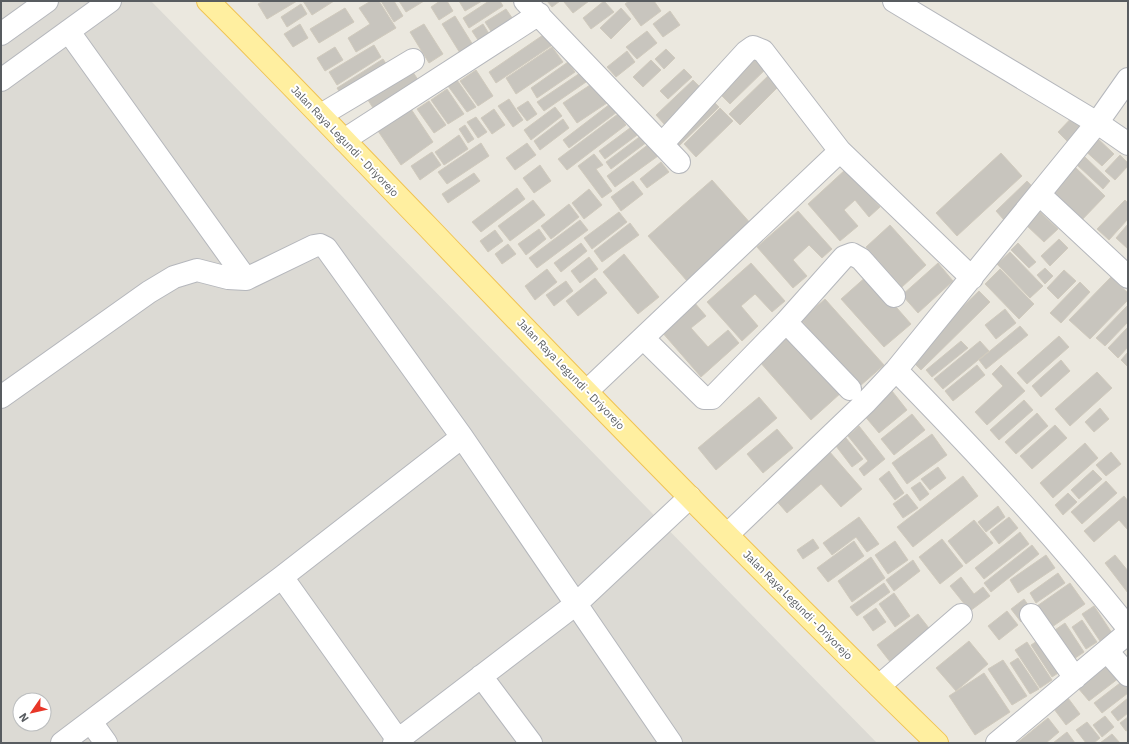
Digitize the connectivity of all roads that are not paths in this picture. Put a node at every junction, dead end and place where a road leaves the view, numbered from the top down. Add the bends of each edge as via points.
1 (47, 1) edge
2 (110, 1) edge
3 (208, 1) edge
4 (894, 1) edge
5 (532, 7) edge
6 (70, 32) junction
7 (1, 34) edge
8 (413, 60) dead end
9 (1128, 79) edge
10 (1, 80) edge
11 (321, 115) junction
12 (1097, 123) junction
13 (344, 140) junction
14 (662, 144) junction
15 (1128, 144) edge
16 (840, 151) junction
17 (679, 162) dead end
18 (1040, 195) junction
19 (1128, 277) edge
20 (972, 278) junction
21 (246, 279) junction
22 (894, 296) dead end
23 (786, 322) junction
24 (644, 338) junction
25 (896, 370) junction
26 (850, 389) dead end
27 (587, 391) junction
28 (1, 397) edge
29 (462, 437) junction
30 (690, 497) junction
31 (728, 534) junction
32 (282, 577) junction
33 (576, 604) junction
34 (961, 615) dead end
35 (1031, 615) dead end
36 (1128, 628) edge
37 (1128, 633) edge
38 (1107, 651) junction
39 (1128, 675) edge
40 (481, 676) junction
41 (1075, 678) junction
42 (879, 686) junction
43 (91, 722) junction
44 (396, 741) edge
45 (62, 743) edge
46 (106, 743) edge
47 (531, 743) edge
48 (671, 743) edge
49 (937, 743) edge
50 (997, 743) edge

1 - 7 street
2 - 6 street
3 - 11 main road, Jalan Raya Legundi - Driyorejo
4 - 12 street
5 - 13 street
5 - 14 street
6 - 10 street
6 - 21 street
8 - 11 street
9 - 12 street
11 - 13 main road, Jalan Raya Legundi - Driyorejo
12 - 15 street
12 - 18 street
13 - 27 main road, Jalan Raya Legundi - Driyorejo
14 - 16 street via 753,47 770,59
14 - 17 street
16 - 20 street
16 - 24 street
18 - 19 street
18 - 20 street
20 - 25 street
21 - 28 street via 228,278 197,270 174,277
21 - 29 street via 314,246 326,248
22 - 23 street via 861,259 852,254 844,257
23 - 24 street via 712,398 704,398
23 - 26 street
24 - 27 street
25 - 31 street
25 - 36 street via 1029,509
27 - 30 main road, Jalan Raya Legundi - Driyorejo
29 - 32 street
29 - 33 street
30 - 31 main road, Jalan Raya Legundi - Driyorejo
30 - 33 street
31 - 42 main road, Jalan Raya Legundi - Driyorejo
32 - 43 street
32 - 44 street
33 - 40 street
33 - 48 street
34 - 42 street
35 - 41 street
37 - 38 street
38 - 39 street
38 - 41 street
40 - 44 street
40 - 47 street
41 - 50 street
42 - 49 main road, Jalan Raya Legundi - Driyorejo
43 - 45 street
43 - 46 street

